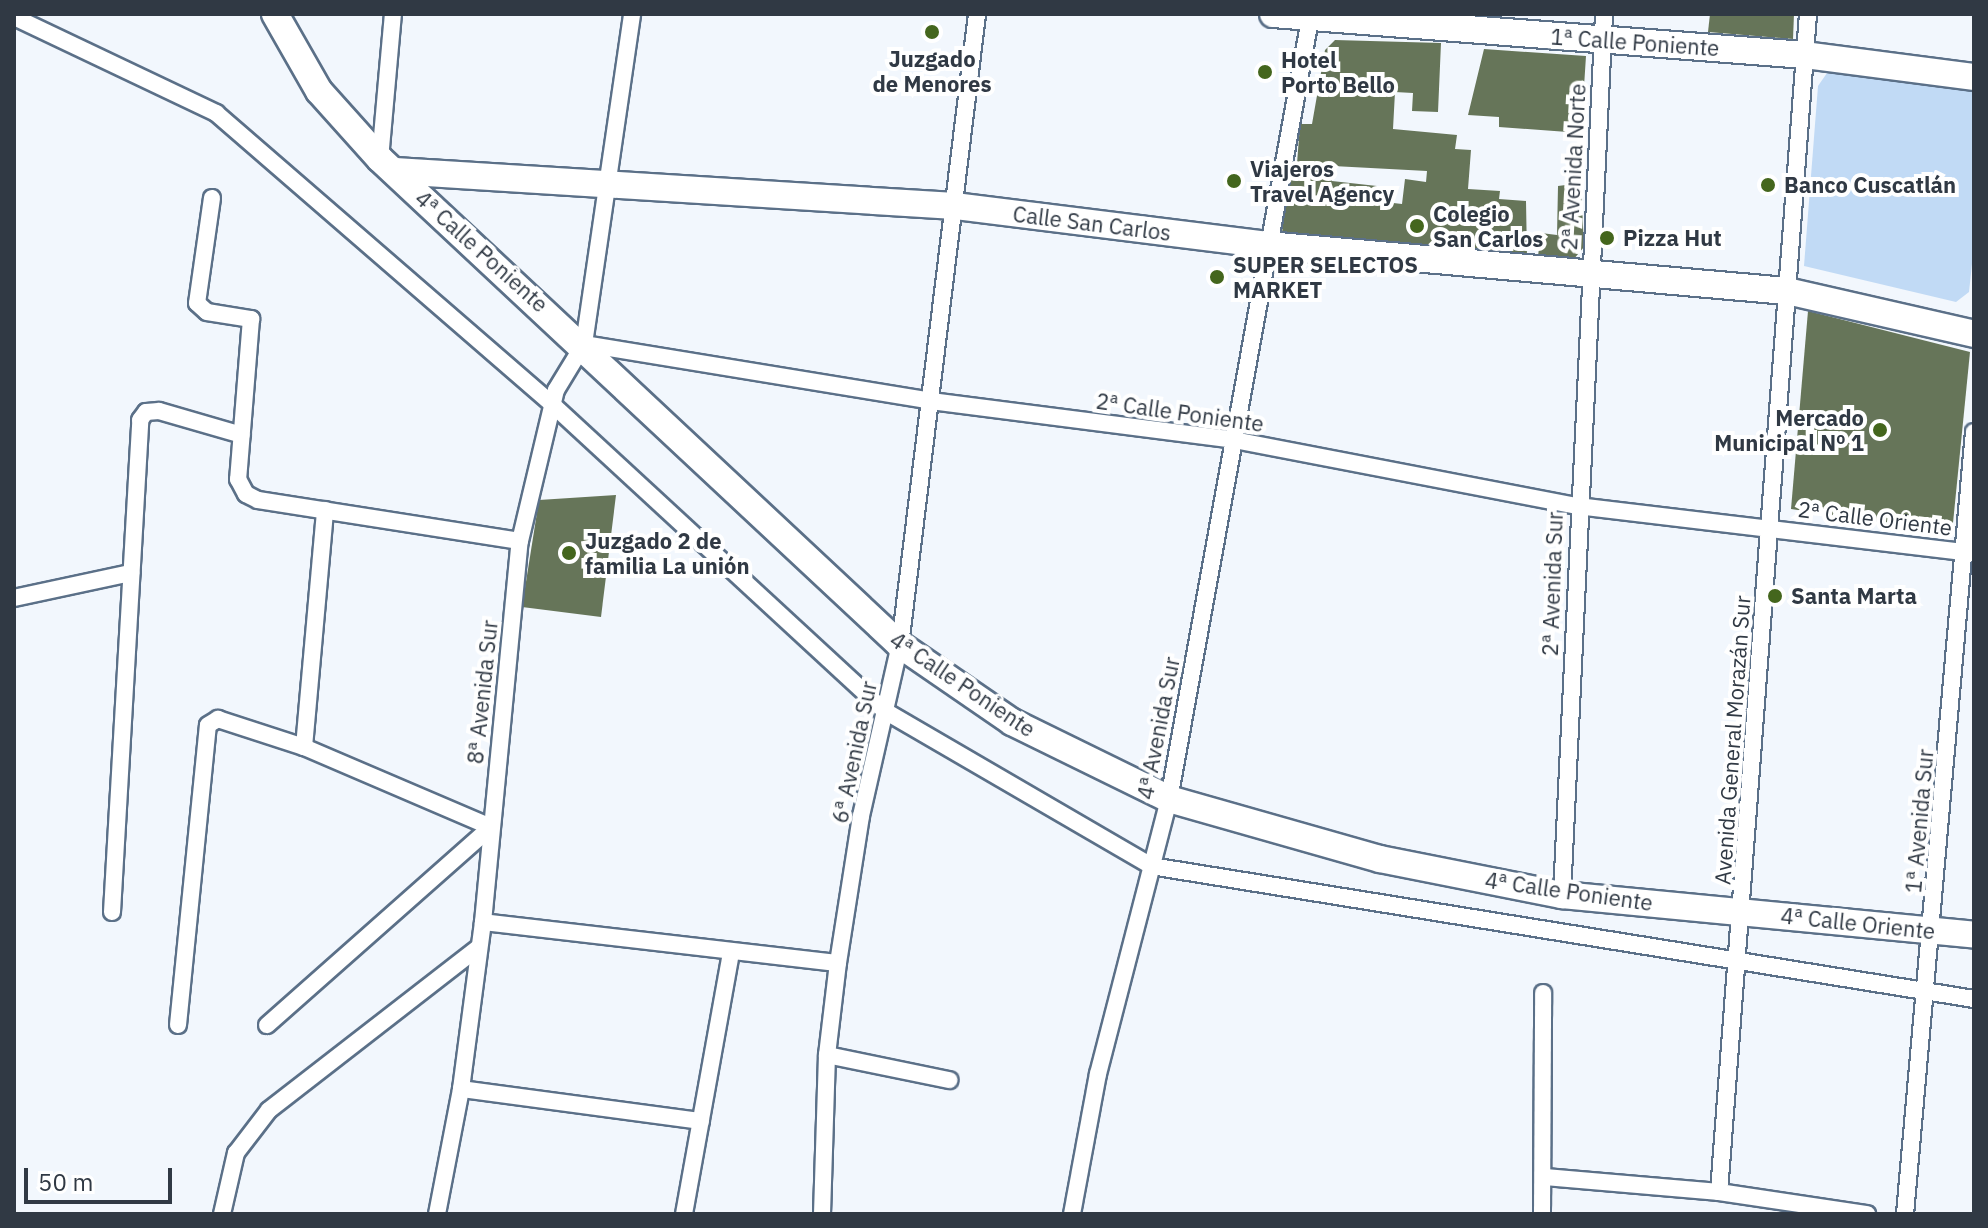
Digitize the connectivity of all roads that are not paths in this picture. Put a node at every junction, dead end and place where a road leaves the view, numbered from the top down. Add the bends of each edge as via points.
1 (275, 14) edge
2 (393, 14) edge
3 (632, 14) edge
4 (977, 14) edge
5 (1273, 14) edge
6 (1604, 14) edge
7 (1808, 14) edge
8 (1310, 16) edge
9 (14, 17) edge
10 (1601, 40) junction
11 (1805, 55) junction
12 (1974, 77) edge
13 (387, 165) junction
14 (603, 184) junction
15 (212, 198) dead end
16 (955, 206) junction
17 (1267, 245) junction
18 (1589, 275) junction
19 (1787, 291) junction
20 (1974, 334) edge
21 (584, 344) junction
22 (931, 401) junction
23 (553, 405) junction
24 (1974, 432) edge
25 (242, 435) junction
26 (1234, 440) junction
27 (1577, 506) junction
28 (325, 510) junction
29 (1770, 527) junction
30 (520, 541) junction
31 (1970, 553) edge
32 (131, 573) junction
33 (14, 598) edge
34 (900, 645) junction
35 (885, 711) junction
36 (304, 747) junction
37 (1169, 799) junction
38 (491, 827) junction
39 (1151, 866) junction
40 (1562, 895) junction
41 (112, 912) dead end
42 (1742, 912) junction
43 (483, 922) junction
44 (1931, 931) junction
45 (1974, 935) edge
46 (478, 948) junction
47 (731, 953) junction
48 (1738, 962) junction
49 (838, 963) junction
50 (1926, 991) junction
51 (1543, 993) dead end
52 (1974, 999) edge
53 (178, 1025) dead end
54 (267, 1025) dead end
55 (827, 1055) junction
56 (949, 1080) dead end
57 (461, 1089) junction
58 (701, 1121) junction
59 (1545, 1177) junction
60 (1719, 1192) junction
61 (222, 1214) edge
62 (437, 1214) edge
63 (684, 1214) edge
64 (822, 1214) edge
65 (1072, 1214) edge
66 (1542, 1214) edge
67 (1867, 1214) edge
68 (1905, 1214) edge

1 - 13 main road, 4ª Calle Poniente via 319,91
2 - 13 street
3 - 14 street, 8ª Avenida Sur
4 - 16 street, 6ª Avenida Sur
5 - 8 main road, 1ª Calle Poniente
6 - 10 street, 2ª Avenida Norte
7 - 11 street, Avenida General Morazán Sur
8 - 10 main road, 1ª Calle Poniente
8 - 17 street, 4ª Avenida Sur
9 - 23 street via 216,113
10 - 11 main road, 1ª Calle Poniente
10 - 18 street, 2ª Avenida Norte
11 - 12 main road, 1ª Calle Poniente
11 - 19 street, Avenida General Morazán Sur
13 - 14 main road, Calle San Carlos
13 - 21 main road, 4ª Calle Poniente
14 - 16 main road, Calle San Carlos
14 - 21 street, 8ª Avenida Sur
15 - 25 street via 197,303 207,312 251,319
16 - 17 main road, Calle San Carlos
16 - 22 street, 6ª Avenida Sur
17 - 18 main road, Calle San Carlos
17 - 26 street, 4ª Avenida Sur
18 - 19 main road, Calle San Carlos
18 - 27 street, 2ª Avenida Sur
19 - 20 main road, Calle San Carlos
19 - 29 street, Avenida General Morazán Sur
21 - 22 street, 2ª Calle Poniente
21 - 23 street, 8ª Avenida Sur
21 - 34 main road, 4ª Calle Poniente
22 - 26 street, 2ª Calle Poniente
22 - 34 street, 6ª Avenida Sur
23 - 30 street, 8ª Avenida Sur
23 - 35 street
24 - 31 street, 1ª Avenida Sur
25 - 28 street via 238,479 246,494
25 - 32 street via 159,411 146,412 140,420
26 - 27 street, 2ª Calle Poniente
26 - 37 street, 4ª Avenida Sur
27 - 29 street, 2ª Calle Poniente
27 - 40 street, 2ª Avenida Sur
28 - 30 street
28 - 36 street
29 - 31 street, 2ª Calle Oriente
29 - 42 street, Avenida General Morazán Sur
30 - 38 street, 8ª Avenida Sur
31 - 44 street, 1ª Avenida Sur
32 - 33 street
32 - 41 street
34 - 35 street, 6ª Avenida Sur
34 - 37 main road, 4ª Calle Poniente via 1012,722
35 - 39 street
35 - 49 street, 6ª Avenida Sur via 861,816
36 - 38 street
36 - 53 street via 229,721 218,719 208,725
37 - 39 street, 4ª Avenida Sur
37 - 40 main road, 4ª Calle Poniente via 1380,859
38 - 43 street, 8ª Avenida Sur
38 - 54 street
39 - 48 street
39 - 65 street, 4ª Avenida Sur via 1098,1074
40 - 42 main road, 4ª Calle Poniente
42 - 44 main road, 4ª Calle Oriente
42 - 48 street, Avenida General Morazán Sur
43 - 46 street, 8ª Avenida Sur
43 - 47 street
44 - 45 main road, 4ª Calle Oriente
44 - 50 street, 1ª Avenida Sur
46 - 57 street, 8ª Avenida Sur
46 - 61 street via 269,1110 236,1153
47 - 49 street
47 - 58 street
48 - 50 street
48 - 60 street, Avenida General Morazán Sur
49 - 55 street, 6ª Avenida Sur
50 - 52 street
50 - 68 street, 1ª Avenida Sur
51 - 59 street
55 - 56 street
55 - 64 street, 6ª Avenida Sur
57 - 58 street
57 - 62 street, 8ª Avenida Sur
58 - 63 street
59 - 60 street
59 - 66 street
60 - 67 street

